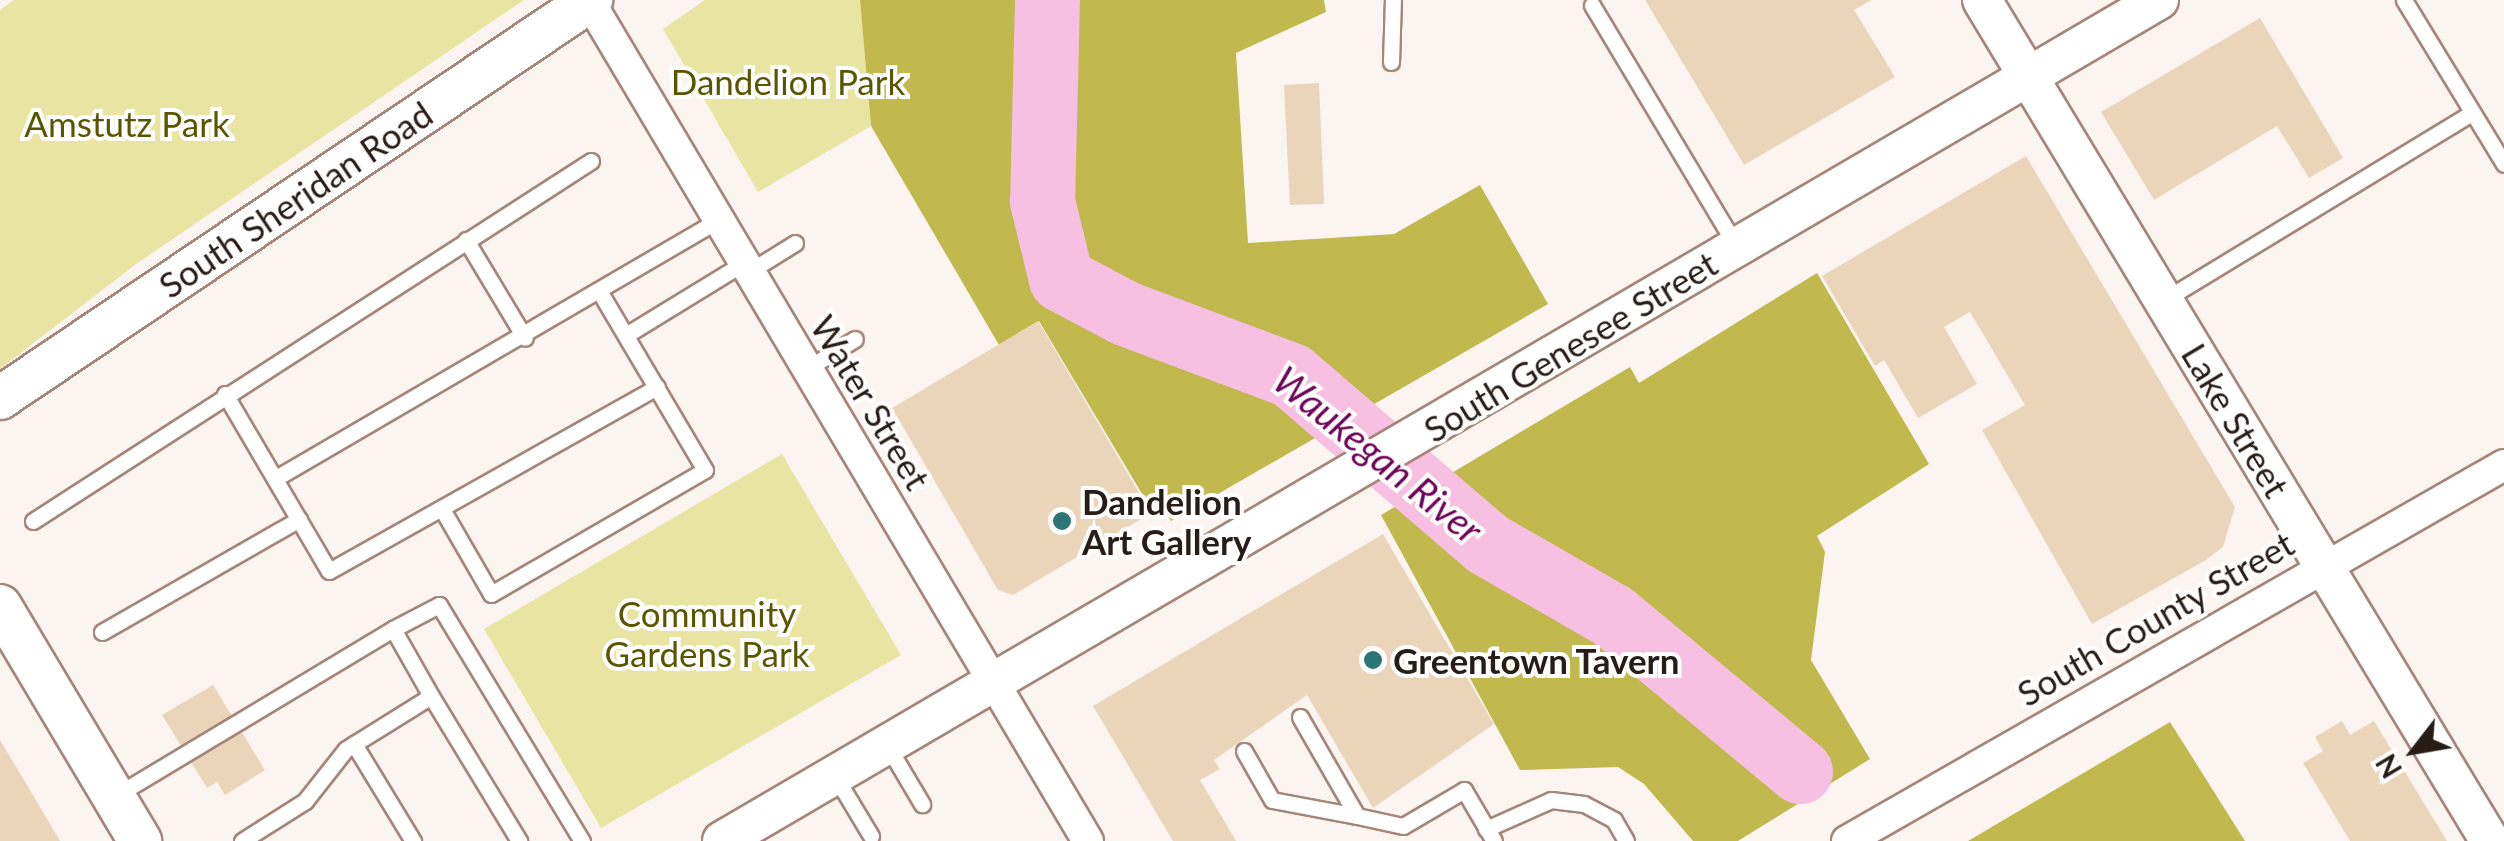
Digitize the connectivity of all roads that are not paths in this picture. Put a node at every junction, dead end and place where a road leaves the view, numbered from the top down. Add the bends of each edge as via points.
1 (590, 0) edge
2 (1392, 0) edge
3 (1982, 0) edge
4 (2159, 0) edge
5 (2404, 0) edge
6 (1592, 5) dead end
7 (1392, 62) dead end
8 (2028, 77) junction
9 (2471, 113) junction
10 (591, 161) dead end
11 (2504, 164) edge
12 (720, 219) junction
13 (466, 240) junction
14 (795, 244) dead end
15 (1737, 247) junction
16 (748, 267) junction
17 (601, 294) junction
18 (2164, 300) junction
19 (626, 335) junction
20 (525, 338) junction
21 (855, 339) dead end
22 (808, 368) junction
23 (657, 387) junction
24 (225, 394) junction
25 (0, 398) edge
26 (2504, 465) edge
27 (276, 478) junction
28 (442, 509) junction
29 (299, 519) junction
30 (33, 521) dead end
31 (2323, 564) junction
32 (0, 606) edge
33 (393, 630) junction
34 (102, 632) dead end
35 (994, 683) junction
36 (431, 696) junction
37 (1300, 718) dead end
38 (354, 744) junction
39 (887, 746) junction
40 (1244, 751) dead end
41 (835, 775) junction
42 (114, 797) junction
43 (922, 804) dead end
44 (1357, 816) junction
45 (1407, 834) edge
46 (1490, 835) edge
47 (872, 836) dead end
48 (739, 837) edge
49 (140, 841) edge
50 (242, 841) edge
51 (413, 841) edge
52 (519, 841) edge
53 (582, 841) edge
54 (1088, 841) edge
55 (1626, 841) edge
56 (1847, 841) edge
57 (2490, 841) edge

1 - 12 street, Water Street
1 - 25 main road, South Sheridan Road
2 - 7 lane
3 - 8 street, Lake Street
4 - 8 street, South Genesee Street
5 - 9 lane
6 - 15 lane
8 - 15 street, South Genesee Street
8 - 18 street, Lake Street
9 - 11 lane
9 - 18 lane
10 - 13 lane
12 - 16 street, Water Street
12 - 17 lane
13 - 20 lane
13 - 24 lane
14 - 16 lane
15 - 35 street, South Genesee Street
16 - 19 lane
16 - 22 street, Water Street
17 - 19 lane
17 - 20 lane
18 - 31 street, Lake Street
19 - 23 lane
20 - 27 lane
21 - 22 lane
22 - 35 street, Water Street
23 - 28 lane
23 - 28 lane via 705,470 491,594
24 - 27 lane
24 - 30 lane
26 - 31 street, South County Street
27 - 29 lane
28 - 29 lane via 330,572
29 - 34 lane
31 - 56 street, South County Street
31 - 57 street, Lake Street
32 - 42 main road
33 - 36 lane
33 - 42 lane
33 - 53 lane via 439,605
35 - 39 street, South Genesee Street
35 - 54 street, Water Street
36 - 38 lane
36 - 52 lane
37 - 44 lane
38 - 50 lane via 327,766 305,801
38 - 51 lane
39 - 41 street, South Genesee Street
39 - 43 lane
40 - 44 lane via 1272,800
41 - 47 lane
41 - 48 street, South Genesee Street
42 - 49 main road
44 - 45 lane
45 - 46 lane via 1464,790
46 - 55 lane via 1550,800 1614,820

